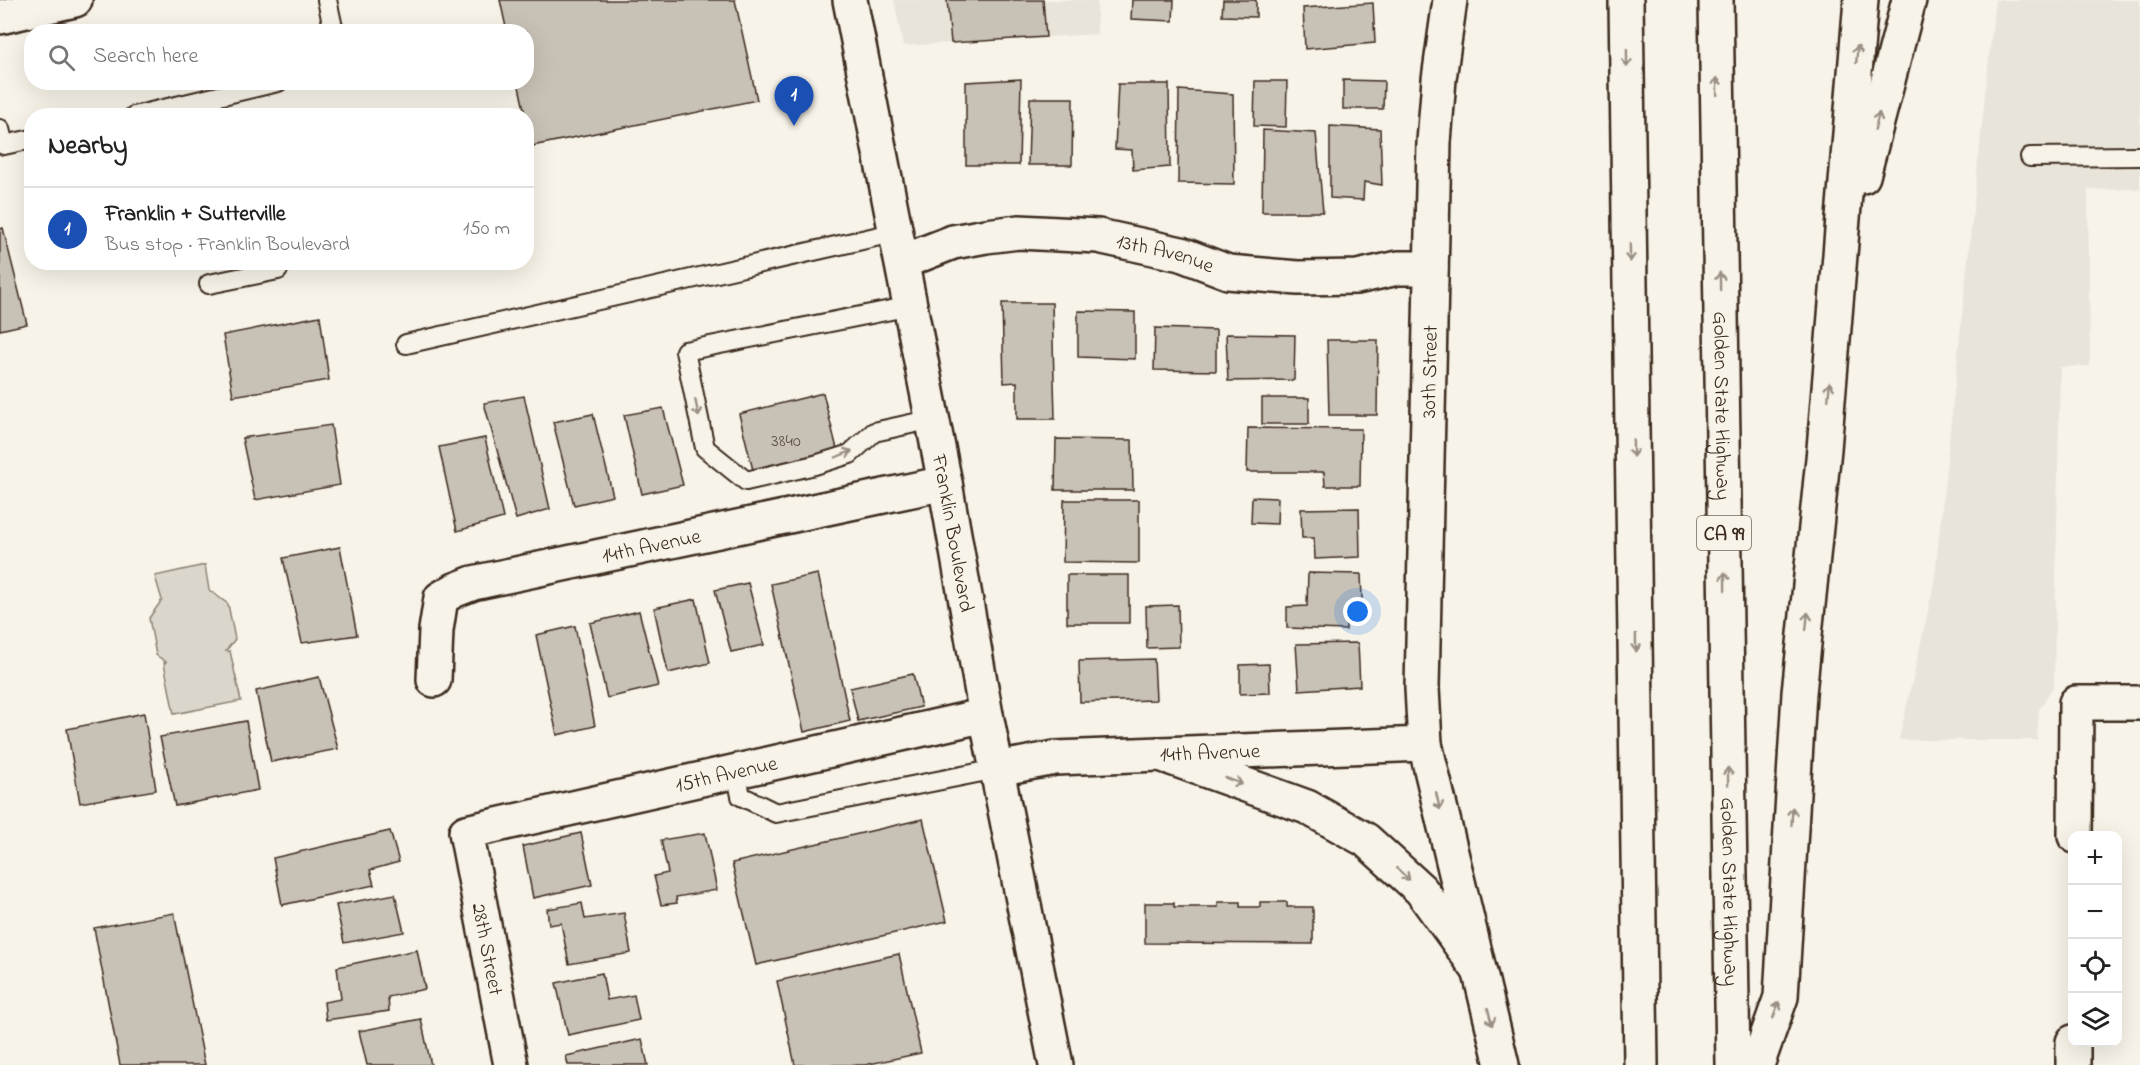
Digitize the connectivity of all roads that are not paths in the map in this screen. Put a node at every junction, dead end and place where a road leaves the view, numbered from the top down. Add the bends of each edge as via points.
1 (75, 0) edge
2 (327, 0) edge
3 (850, 0) edge
4 (1450, 0) edge
5 (1626, 0) edge
6 (1716, 0) edge
7 (1862, 0) edge
8 (1909, 0) edge
9 (0, 17) edge
10 (332, 24) edge
11 (244, 90) edge
12 (168, 108) edge
13 (0, 129) edge
14 (24, 141) edge
15 (2140, 156) edge
16 (2030, 157) dead end
17 (900, 247) junction
18 (1841, 259) junction
19 (1431, 268) junction
20 (278, 270) dead end
21 (209, 284) dead end
22 (911, 306) junction
23 (406, 344) dead end
24 (933, 418) junction
25 (945, 483) junction
26 (434, 680) dead end
27 (2140, 703) edge
28 (986, 715) junction
29 (1425, 744) junction
30 (1160, 754) junction
31 (997, 769) junction
32 (736, 771) junction
33 (2075, 831) edge
34 (466, 832) joint
35 (1478, 969) junction
36 (2073, 1047) edge
37 (511, 1065) edge
38 (1056, 1065) edge
39 (1502, 1065) edge
40 (1641, 1065) edge
41 (1733, 1065) edge
42 (1757, 1065) edge
43 (2073, 1065) edge

1 - 9 main road
2 - 10 lane
3 - 17 main road, Franklin Boulevard
4 - 19 main road, 30th Street via 1434,142
5 -> 40 main road
41 -> 6 main road, Golden State Highway / CA 99
18 -> 7 main road
18 -> 8 main road
11 - 12 lane
13 - 14 lane via 4,145
15 - 16 lane
17 - 19 main road, 13th Avenue via 1019,232 1098,236 1181,254 1228,272 1298,278 1357,277 1398,268
17 - 22 main road, Franklin Boulevard
17 - 23 lane
42 -> 18 main road via 1781,998 1799,693
19 - 29 main road, 30th Street via 1422,688
20 - 21 lane
22 - 24 main road, Franklin Boulevard
22 -> 24 lane via 685,351 705,448 746,481 850,454 874,432
24 - 25 main road, Franklin Boulevard
25 - 26 main road, 14th Avenue via 455,590 441,598
25 - 28 main road, Franklin Boulevard
27 - 33 main road via 2076,703
28 - 31 main road, Franklin Boulevard
28 - 32 main road, 15th Avenue
29 - 30 main road, 14th Avenue
29 -> 35 main road, 30th Street
30 - 31 main road, 14th Avenue via 1056,758
30 -> 35 main road via 1307,807 1366,840 1421,890
31 - 32 lane via 776,813 741,796
31 - 38 main road, Franklin Boulevard
32 - 34 main road, 15th Avenue
34 - 37 main road, 28th Street
35 -> 39 main road, 30th Street
36 - 43 main road

